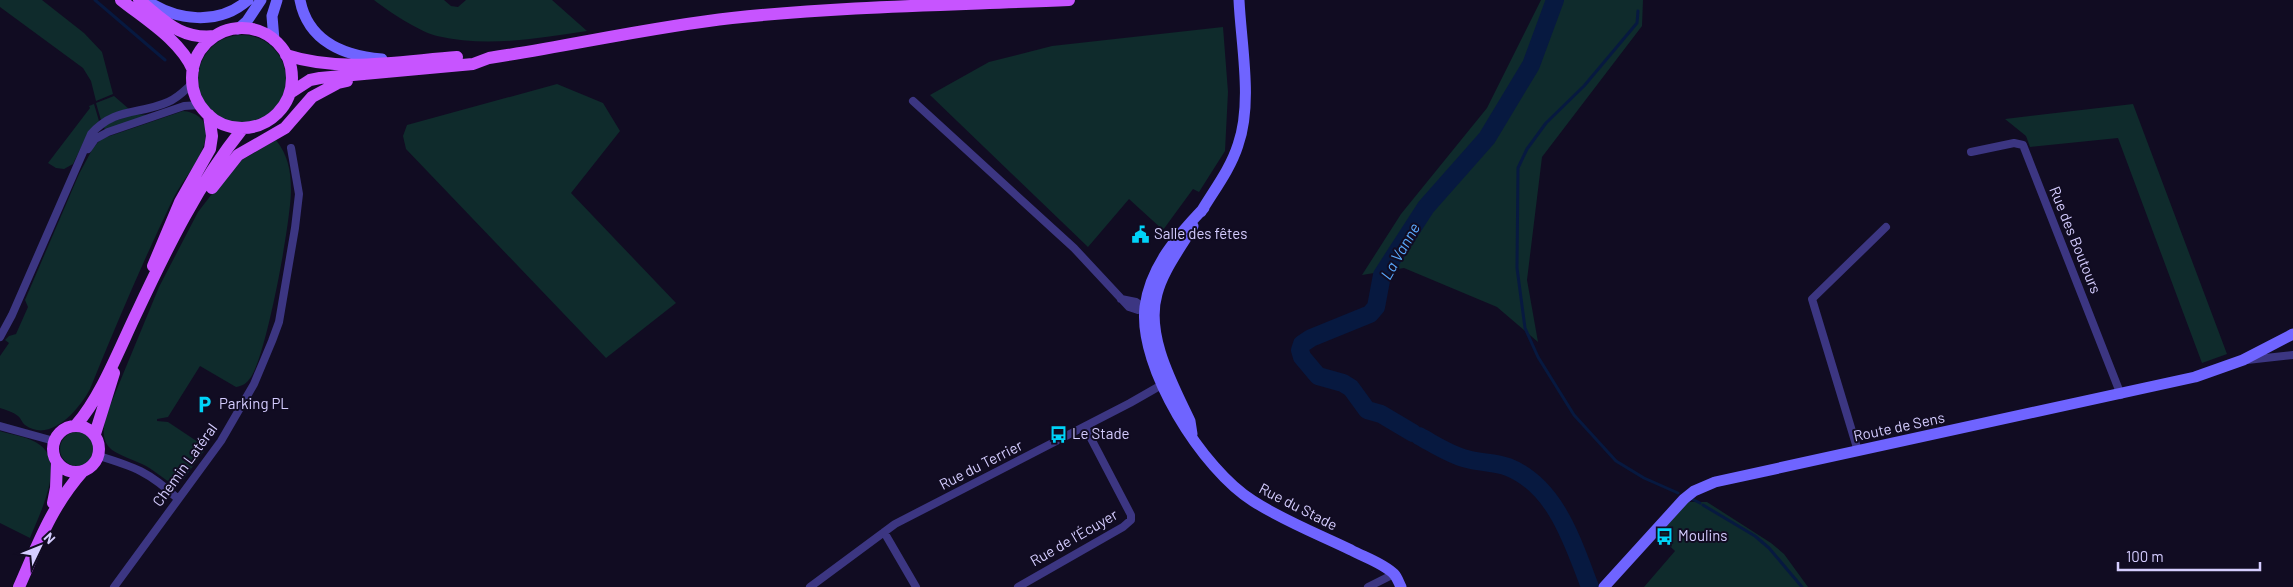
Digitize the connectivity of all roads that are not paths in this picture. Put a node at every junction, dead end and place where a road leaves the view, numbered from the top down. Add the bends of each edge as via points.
1 (121, 0) edge
2 (139, 0) edge
3 (146, 0) edge
4 (248, 0) edge
5 (261, 0) edge
6 (277, 0) edge
7 (300, 0) edge
8 (1069, 0) edge
9 (1239, 0) edge
10 (238, 28) junction
11 (215, 36) junction
12 (274, 40) junction
13 (286, 55) junction
14 (396, 66) junction
15 (193, 76) junction
16 (290, 93) junction
17 (913, 101) dead end
18 (200, 105) junction
19 (209, 115) junction
20 (243, 128) junction
21 (291, 148) dead end
22 (1971, 152) dead end
23 (78, 162) junction
24 (1886, 227) dead end
25 (169, 247) junction
26 (1149, 310) junction
27 (136, 313) junction
28 (2293, 334) edge
29 (127, 336) junction
30 (0, 338) edge
31 (2293, 355) edge
32 (2240, 361) junction
33 (1167, 382) junction
34 (2121, 395) junction
35 (76, 425) junction
36 (0, 426) edge
37 (1085, 427) junction
38 (95, 434) junction
39 (54, 441) junction
40 (1858, 451) junction
41 (98, 456) junction
42 (57, 462) junction
43 (83, 471) junction
44 (177, 498) junction
45 (49, 518) junction
46 (884, 532) junction
47 (1394, 574) junction
48 (1607, 584) edge
49 (19, 587) edge
50 (114, 587) edge
51 (810, 587) edge
52 (916, 587) edge
53 (1018, 587) edge
54 (1368, 587) edge
55 (1401, 587) edge

1 - 15 main road via 179,47 188,58
2 - 11 main road via 181,32 194,37
3 - 4 street via 173,15 210,18
5 - 10 street
6 - 12 street via 272,16
7 - 14 street via 309,22 320,37 337,49
8 - 14 main road via 733,18 666,26 489,58 470,56
9 - 26 street, Rue du Stade via 1245,107 1239,143 1231,164 1204,208 1183,230 1158,265
10 - 11 main road
10 - 12 main road via 257,31
11 - 15 main road via 200,52
12 - 13 main road
13 - 14 main road via 305,61 344,65
13 - 16 main road via 292,74
14 - 16 main road via 310,80
14 - 25 main road via 323,90 312,97 285,128 238,155
15 - 18 main road
15 - 23 street via 170,102 108,118 91,134
16 - 20 main road via 272,118 258,126
17 - 26 street via 1074,248 1129,307
18 - 19 main road
18 - 23 street via 184,106 101,135
19 - 20 main road via 225,125
19 - 27 main road via 210,149 160,244
20 - 25 main road via 191,203
21 - 44 street, Chemin Latéral via 298,194 278,322 254,384 221,441
22 - 34 street, Rue des Boutours via 2014,143 2023,145
23 - 30 street
24 - 40 street via 1812,299
25 - 27 main road
26 - 33 street, Rue du Stade via 1149,347
27 - 29 main road
28 - 32 street, Route de Sens
29 - 35 main road
29 - 38 main road
31 - 32 street
32 - 34 street, Route de Sens via 2195,378
33 - 37 street, Rue du Terrier
33 - 47 street, Rue du Stade via 1181,422 1219,473 1251,500
34 - 40 street, Route de Sens
35 - 38 main road
35 - 39 main road via 63,430
36 - 39 street
37 - 46 street, Rue du Terrier
37 - 53 street, Rue de l’Écuyer via 1131,520
38 - 41 main road
39 - 42 main road
40 - 48 street, Route de Sens via 1747,474 1694,491
41 - 43 main road via 90,468
41 - 44 street via 137,468 156,478
42 - 43 main road via 68,471
42 - 45 main road via 56,488
43 - 45 main road via 64,492
44 - 50 street, Chemin Latéral
45 - 49 main road
46 - 51 street, Rue du Terrier
46 - 52 street
47 - 54 street
47 - 55 street, Rue du Stade

